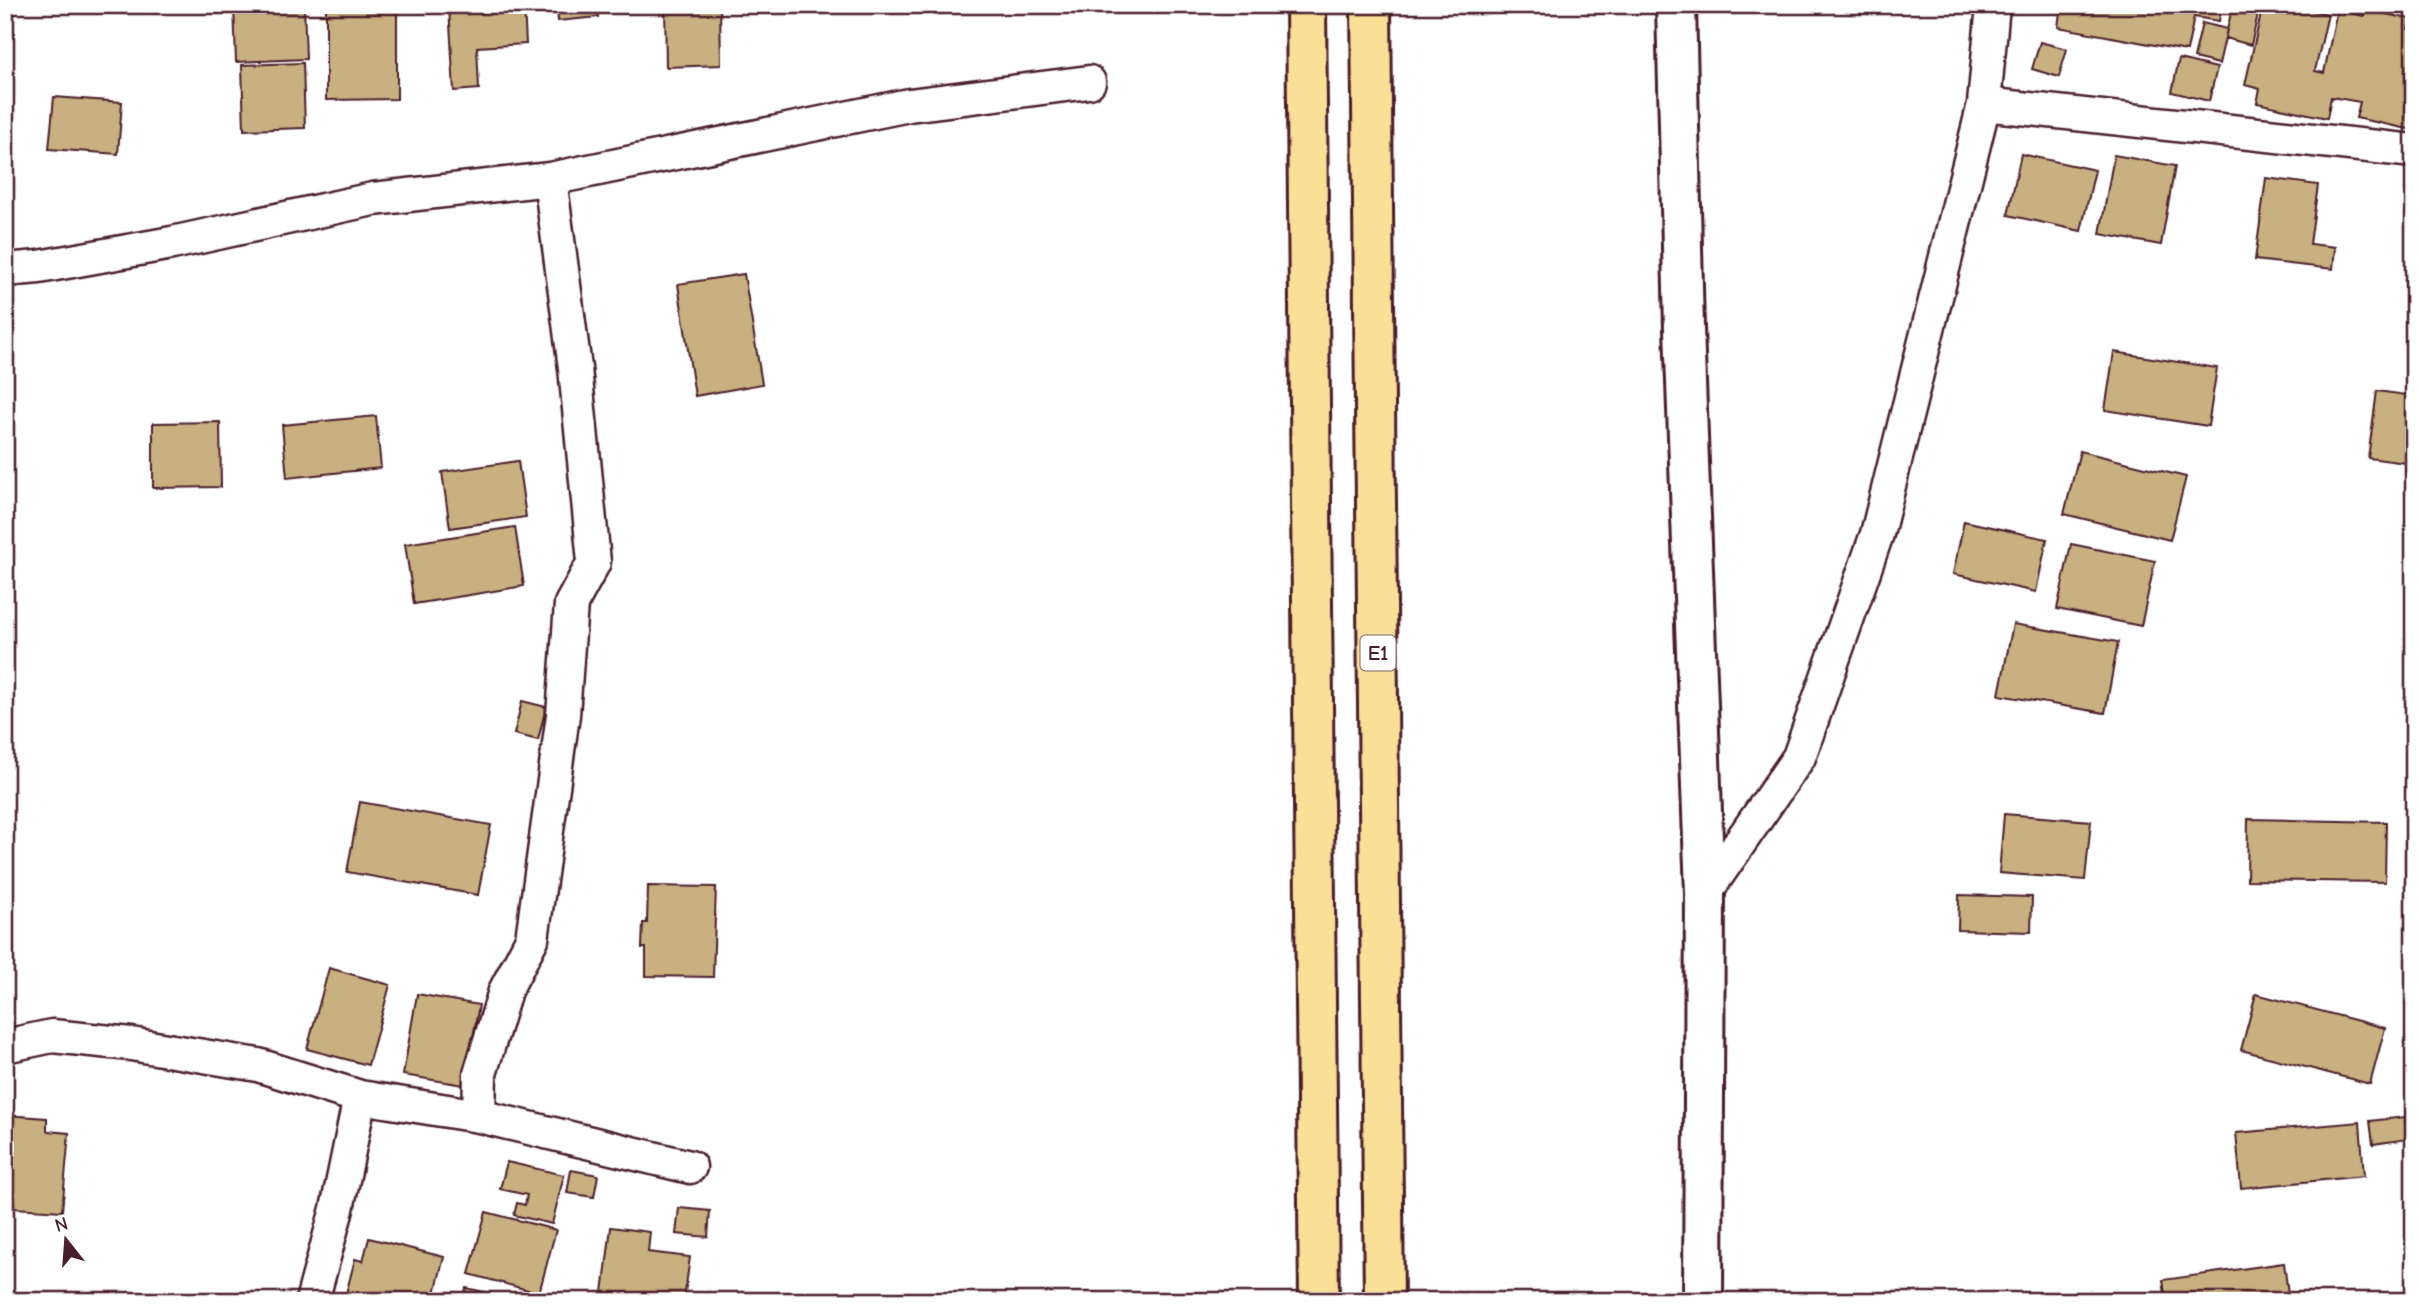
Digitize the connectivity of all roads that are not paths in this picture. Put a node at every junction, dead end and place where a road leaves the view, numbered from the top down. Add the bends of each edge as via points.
1 (1306, 5) edge
2 (1371, 5) edge
3 (1676, 5) edge
4 (1993, 5) edge
5 (1089, 82) dead end
6 (1984, 104) junction
7 (2414, 151) edge
8 (550, 179) junction
9 (5, 270) edge
10 (1705, 893) junction
11 (5, 1046) edge
12 (360, 1097) junction
13 (479, 1116) junction
14 (690, 1167) dead end
15 (312, 1301) edge
16 (1320, 1301) edge
17 (1384, 1301) edge
18 (1703, 1301) edge

1 - 16 highway
2 - 17 highway, E1
3 - 10 street
4 - 6 street
5 - 8 street via 909,105
6 - 7 street
6 - 10 street via 1877,534 1799,757
8 - 9 street via 373,200 172,243
8 - 13 street via 594,562 571,604 563,715 532,939 505,991 480,1074
10 - 18 street
11 - 12 street via 52,1036 131,1044 258,1065
12 - 13 street
12 - 15 street
13 - 14 street

